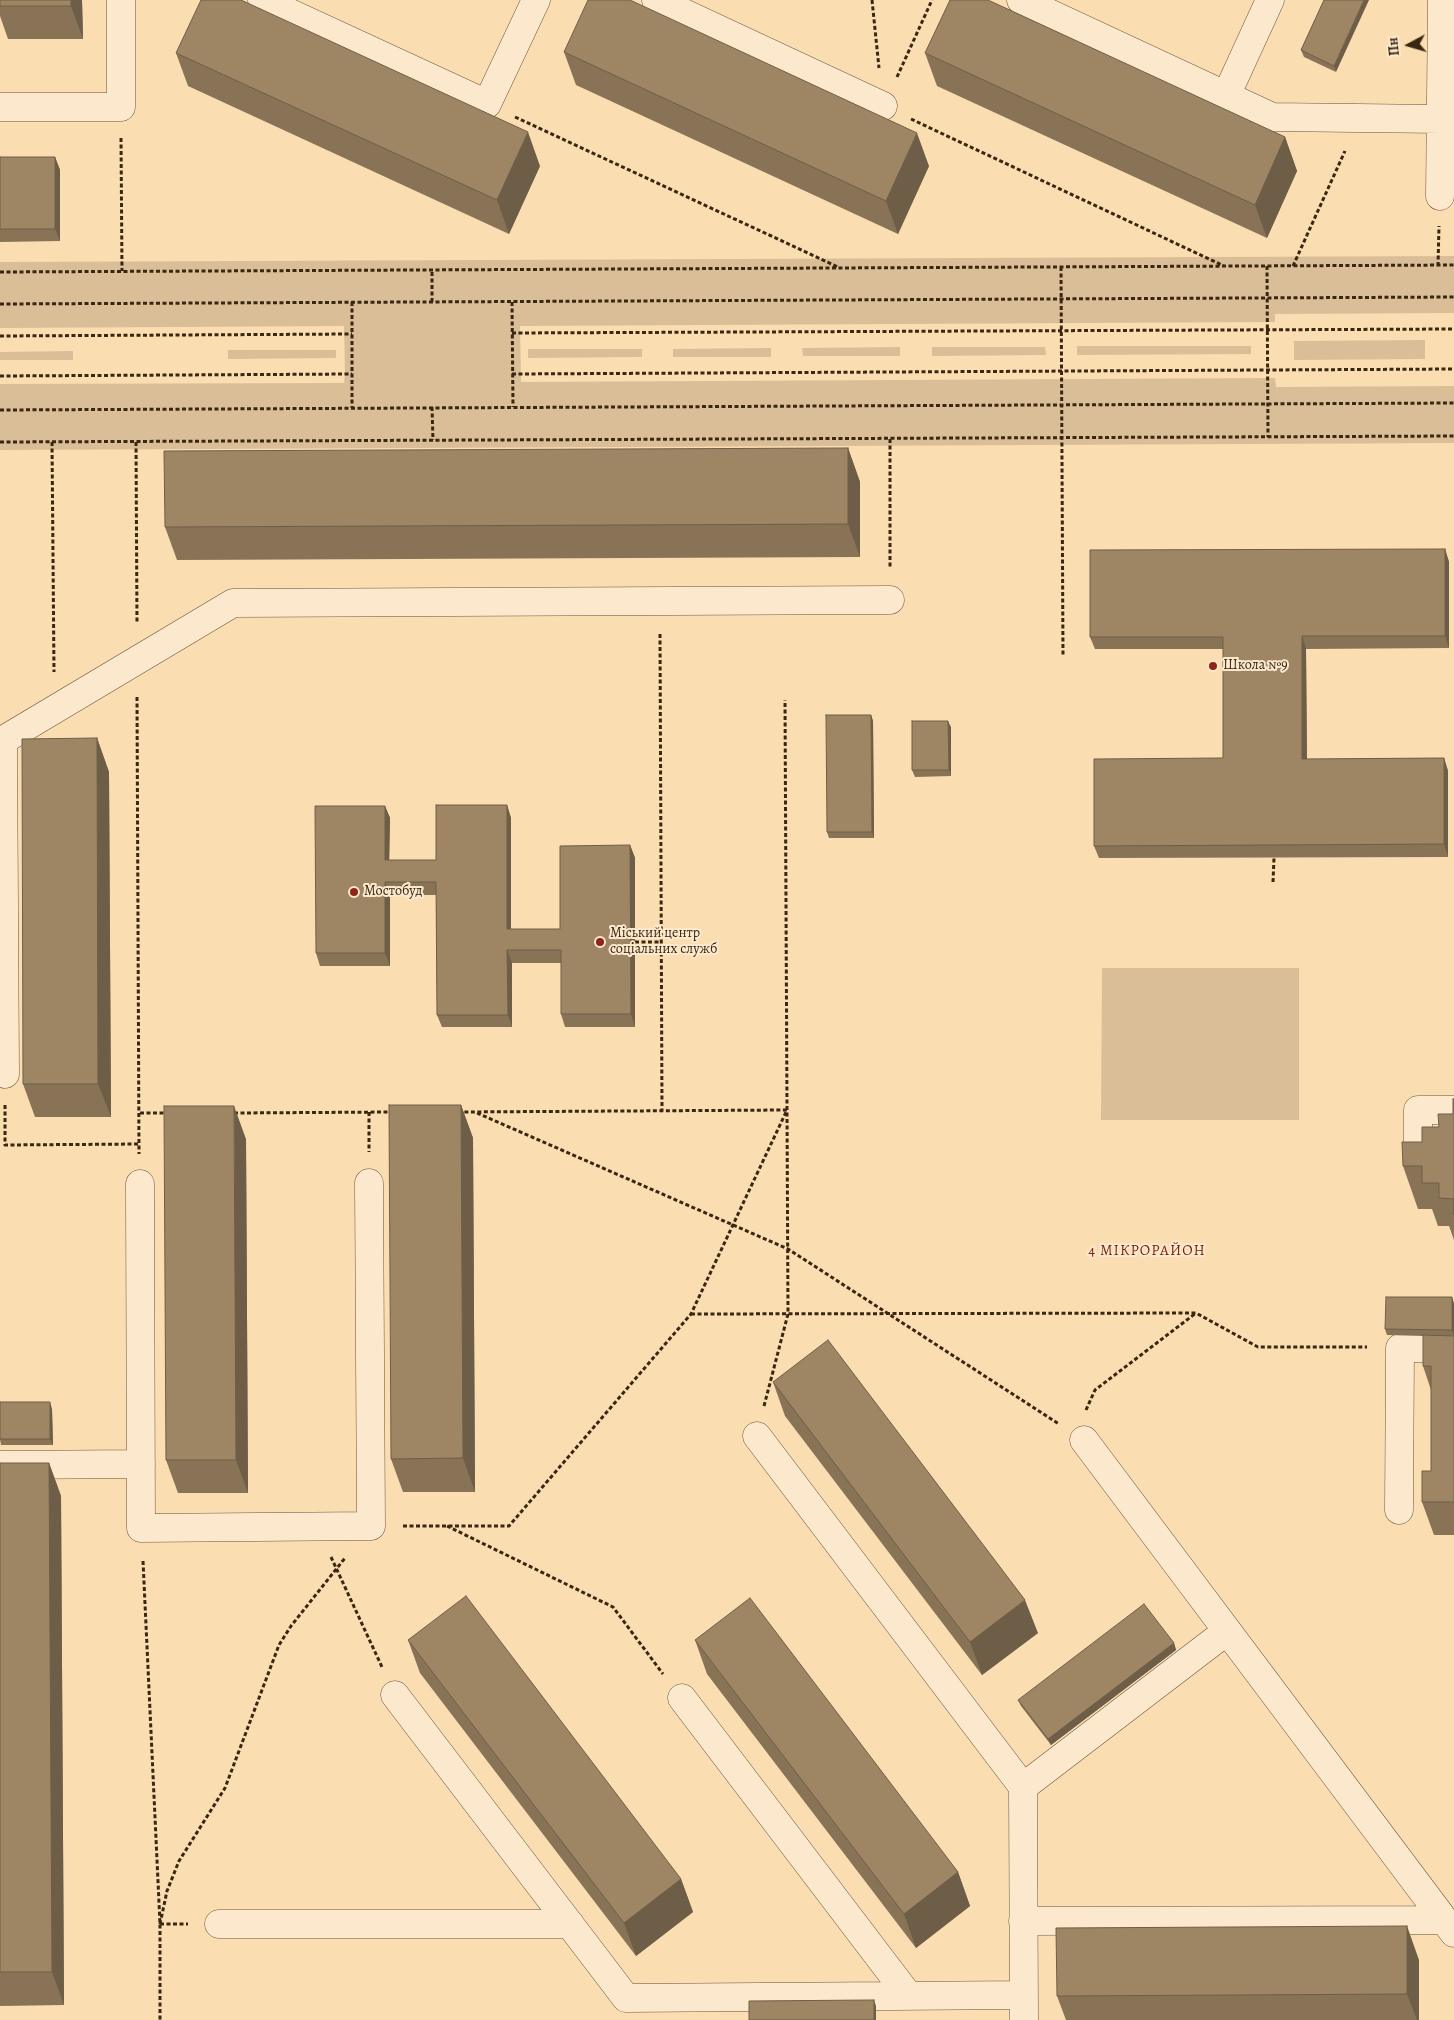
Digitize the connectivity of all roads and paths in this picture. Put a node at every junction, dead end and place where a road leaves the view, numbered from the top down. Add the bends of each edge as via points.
1 (121, 0) edge
2 (262, 0) edge
3 (536, 0) edge
4 (656, 0) edge
5 (872, 0) edge
6 (932, 0) edge
7 (1021, 0) edge
8 (1270, 0) edge
9 (1442, 0) edge
10 (1226, 96) junction
11 (487, 104) junction
12 (883, 106) junction
13 (121, 107) junction
14 (0, 108) edge
15 (1360, 118) junction
16 (1440, 119) junction
17 (1440, 196) joint
18 (1454, 265) edge
19 (1226, 266) junction
20 (1267, 266) junction
21 (1293, 266) junction
22 (1438, 266) junction
23 (1061, 267) junction
24 (840, 268) junction
25 (432, 270) junction
26 (122, 271) junction
27 (0, 272) edge
28 (1454, 297) edge
29 (1266, 298) junction
30 (1061, 299) junction
31 (352, 302) junction
32 (432, 302) junction
33 (512, 302) junction
34 (0, 304) edge
35 (1454, 329) edge
36 (1267, 330) junction
37 (1061, 331) junction
38 (352, 334) junction
39 (512, 334) junction
40 (0, 336) edge
41 (1454, 369) edge
42 (1267, 370) junction
43 (1062, 371) junction
44 (352, 374) junction
45 (512, 374) junction
46 (0, 376) edge
47 (1454, 403) edge
48 (1062, 404) junction
49 (1268, 404) junction
50 (432, 407) junction
51 (513, 407) junction
52 (352, 408) junction
53 (0, 410) edge
54 (1454, 436) edge
55 (1268, 437) junction
56 (1062, 438) junction
57 (890, 439) junction
58 (433, 440) junction
59 (0, 442) edge
60 (52, 442) junction
61 (136, 442) junction
62 (890, 600) joint
63 (659, 601) junction
64 (1063, 656) dead end
65 (137, 660) junction
66 (785, 700) dead end
67 (54, 710) junction
68 (1, 741) edge
69 (1274, 858) edge
70 (1273, 882) dead end
71 (635, 942) dead end
72 (661, 942) junction
73 (2, 975) edge
74 (5, 1074) joint
75 (787, 1110) junction
76 (1454, 1110) edge
77 (662, 1111) junction
78 (369, 1112) junction
79 (398, 1112) edge
80 (456, 1112) edge
81 (475, 1112) junction
82 (140, 1113) junction
83 (170, 1113) edge
84 (229, 1113) edge
85 (139, 1144) junction
86 (1418, 1162) edge
87 (369, 1183) joint
88 (140, 1184) joint
89 (733, 1225) junction
90 (788, 1249) junction
91 (1196, 1313) junction
92 (691, 1314) junction
93 (788, 1314) junction
94 (887, 1314) junction
95 (1400, 1348) junction
96 (1454, 1348) edge
97 (1095, 1390) dead end
98 (757, 1436) joint
99 (1084, 1440) joint
100 (141, 1464) junction
101 (0, 1465) edge
102 (1399, 1510) dead end
103 (317, 1526) junction
104 (371, 1526) junction
105 (446, 1526) junction
106 (141, 1528) junction
107 (336, 1569) junction
108 (1227, 1631) junction
109 (395, 1695) joint
110 (682, 1698) joint
111 (1022, 1787) junction
112 (1023, 1921) junction
113 (160, 1924) junction
114 (219, 1924) dead end
115 (570, 1924) junction
116 (1449, 1926) edge
117 (908, 1996) junction
118 (1024, 2007) edge
119 (160, 2020) edge

1 - 13 lane
2 - 11 lane
3 - 11 lane
4 - 12 lane
5 - 12 path
6 - 12 path
7 - 10 lane
8 - 10 lane
9 - 16 lane
10 - 15 lane via 1272,117
11 - 24 path
12 - 19 path
13 - 14 lane
13 - 26 path
15 - 16 lane
15 - 21 path
16 - 17 lane
17 - 22 path
18 - 22 path
19 - 20 path
19 - 23 path
20 - 21 path
20 - 29 path
21 - 22 path
23 - 24 path
23 - 30 path
24 - 25 path
25 - 26 path
25 - 32 path
26 - 27 path
28 - 29 path
29 - 30 path
29 - 36 path
30 - 33 path
30 - 37 path
31 - 32 path
31 - 34 path
31 - 38 path
32 - 33 path
33 - 39 path
35 - 36 path
36 - 37 path
36 - 42 path
37 - 39 path
37 - 43 path
38 - 40 path
38 - 44 path
39 - 45 path
41 - 42 path
42 - 43 path
42 - 49 path
43 - 45 path
43 - 48 path
44 - 46 path
44 - 52 path
45 - 51 path
47 - 49 path
48 - 49 path
48 - 51 path
48 - 56 path
49 - 55 path
50 - 51 path
50 - 52 path
50 - 58 path
52 - 53 path
54 - 55 path
55 - 56 path
56 - 57 path
56 - 64 path
57 - 58 path
57 - 62 path
58 - 61 path
59 - 60 path
60 - 61 path
60 - 67 path
61 - 65 path
62 - 63 lane
63 - 65 lane via 233,603
63 - 72 path
65 - 67 lane
65 - 82 path
66 - 75 path
67 - 68 lane
68 - 73 lane
69 - 70 path
71 - 72 path
72 - 77 path
73 - 74 lane
74 - 85 path via 5,1145
75 - 77 path
75 - 89 path
75 - 90 path
76 - 86 lane via 1418,1110
77 - 81 path
78 - 79 path
78 - 84 path
78 - 87 path
80 - 81 path
81 - 89 path
82 - 83 path
82 - 85 path
85 - 88 path
87 - 104 lane
88 - 100 lane
89 - 90 path
89 - 92 path
90 - 93 path
90 - 94 path
91 - 94 path
91 - 95 path via 1258,1346
91 - 97 path
92 - 93 path
92 - 105 path via 509,1526
93 - 94 path
93 - 98 path
94 - 99 path
95 - 96 lane
95 - 102 lane
98 - 111 lane
99 - 108 lane
100 - 101 lane
100 - 106 lane
103 - 104 lane
103 - 106 lane
103 - 107 path
104 - 105 path
104 - 107 path
105 - 110 path via 612,1607
106 - 113 path
107 - 109 path
107 - 113 path via 279,1645 225,1788 179,1861 166,1891
108 - 111 lane
108 - 116 lane
109 - 115 lane
110 - 117 lane
111 - 112 lane
112 - 116 lane
112 - 118 lane
113 - 119 path
114 - 115 lane
115 - 117 lane via 626,1998
117 - 118 lane

